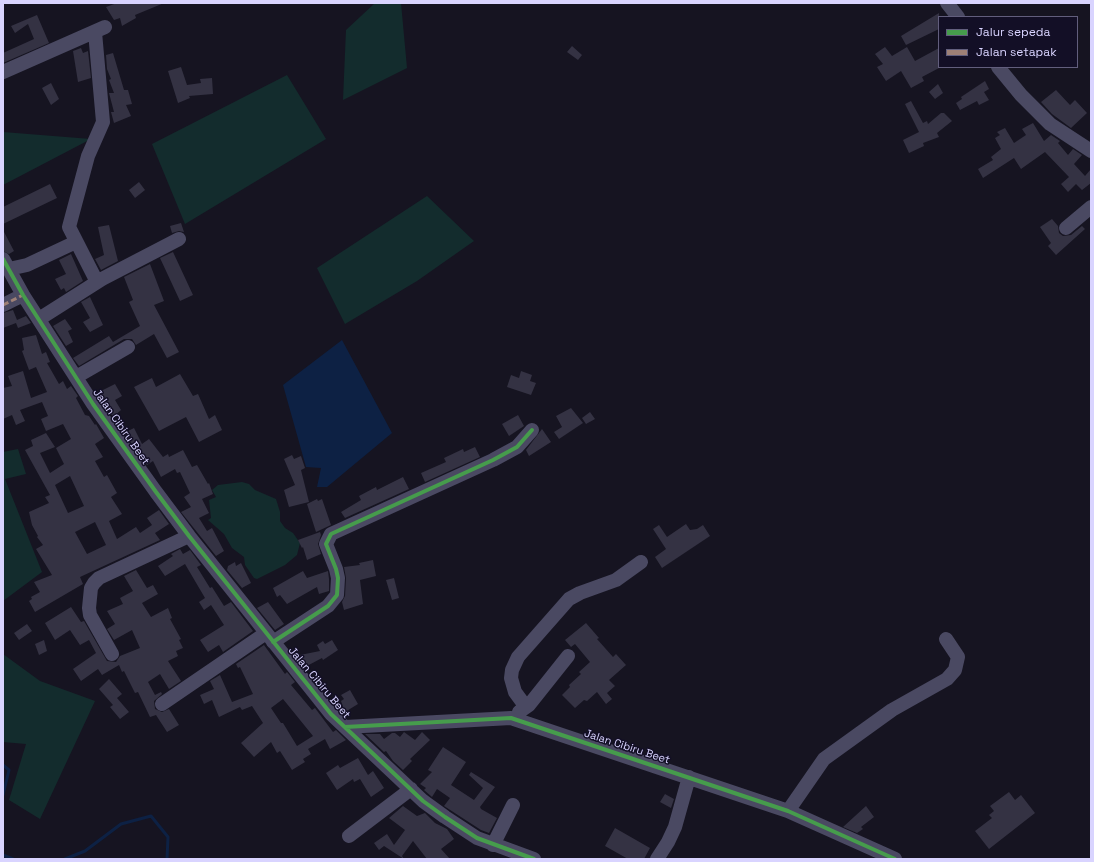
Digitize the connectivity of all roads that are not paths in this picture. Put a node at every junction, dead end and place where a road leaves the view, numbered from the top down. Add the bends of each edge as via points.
1 (947, 3) edge
2 (957, 16) edge
3 (999, 68) edge
4 (3, 72) edge
5 (1091, 150) edge
6 (1091, 207) edge
7 (1066, 228) dead end
8 (179, 239) dead end
9 (76, 242) junction
10 (6, 264) edge
11 (97, 282) junction
12 (23, 295) junction
13 (3, 305) edge
14 (39, 319) junction
15 (128, 347) dead end
16 (76, 377) junction
17 (532, 430) dead end
18 (189, 536) junction
19 (641, 562) dead end
20 (270, 637) junction
21 (946, 639) dead end
22 (112, 654) dead end
23 (568, 656) dead end
24 (162, 704) dead end
25 (526, 707) junction
26 (511, 718) junction
27 (345, 727) junction
28 (689, 777) junction
29 (411, 788) junction
30 (512, 805) dead end
31 (788, 811) junction
32 (349, 836) dead end
33 (492, 845) junction
34 (534, 859) edge
35 (657, 859) edge
36 (895, 859) edge

1 - 2 street
3 - 5 street via 1050,124
4 - 9 street via 100,30 103,122 88,156 69,227
6 - 7 street
8 - 11 street
9 - 10 street via 27,266
9 - 11 street
10 - 12 street, Jalan Cibiru Beet
11 - 14 street
12 - 13 street
12 - 14 street, Jalan Cibiru Beet
14 - 16 street, Jalan Cibiru Beet
15 - 16 street
16 - 18 street, Jalan Cibiru Beet
17 - 20 street via 517,447 493,460 331,534 326,544 337,573 337,595 328,606
18 - 20 street, Jalan Cibiru Beet
18 - 22 street via 99,578 94,583 91,588 90,615
19 - 25 street via 616,580 580,593 569,600 518,657 511,678 515,692
20 - 24 street
20 - 27 street, Jalan Cibiru Beet via 331,714
21 - 31 street via 958,657 956,670 947,679 892,710 824,759
23 - 25 street
25 - 26 street
26 - 27 street, Jalan Cibiru Beet
26 - 28 street, Jalan Cibiru Beet
27 - 29 street
28 - 31 street, Jalan Cibiru Beet
28 - 35 street via 675,827
29 - 32 street
29 - 33 street via 459,827
30 - 33 street
31 - 36 street, Jalan Cibiru Beet
33 - 34 street

